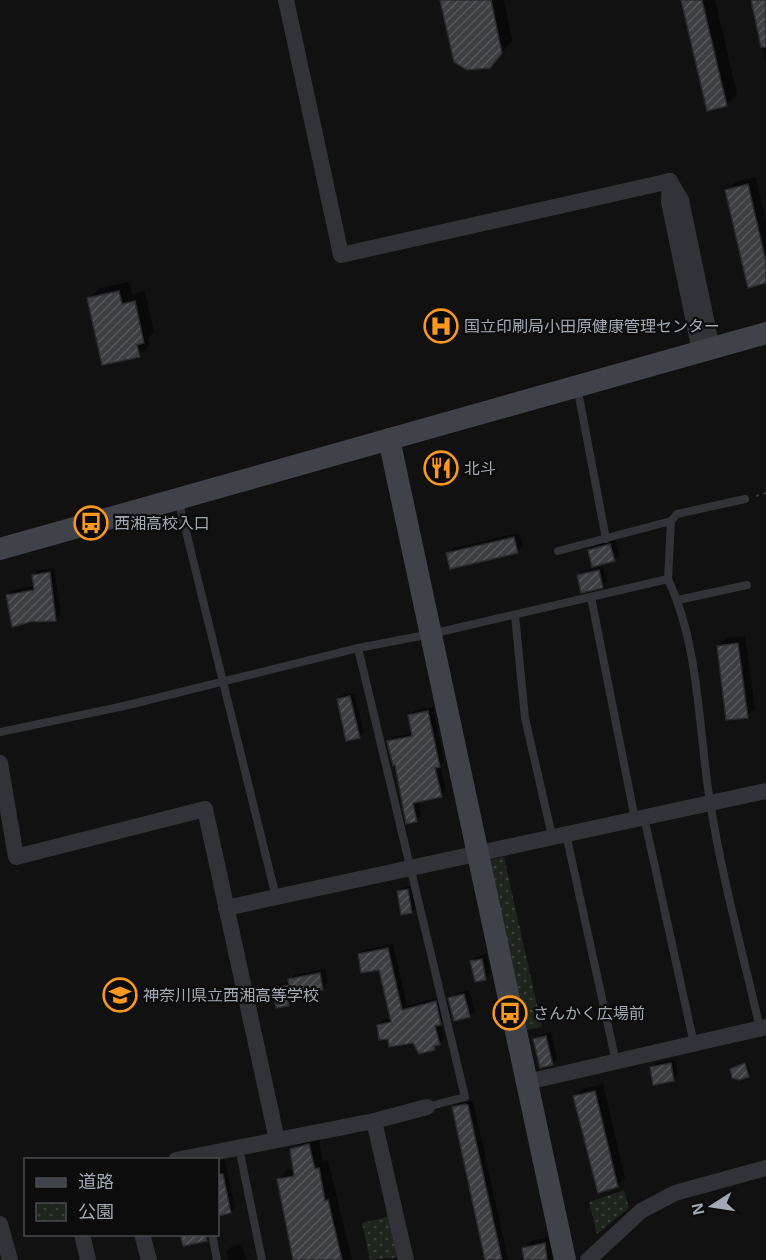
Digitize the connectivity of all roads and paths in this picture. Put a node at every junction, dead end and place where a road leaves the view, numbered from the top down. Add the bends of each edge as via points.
1 (286, 0) edge
2 (766, 333) edge
3 (706, 349) junction
4 (577, 386) junction
5 (389, 439) junction
6 (178, 498) junction
7 (745, 499) dead end
8 (671, 521) junction
9 (606, 539) junction
10 (0, 549) edge
11 (558, 551) dead end
12 (668, 579) junction
13 (747, 585) dead end
14 (591, 597) junction
15 (678, 600) junction
16 (515, 615) junction
17 (431, 634) junction
18 (358, 648) junction
19 (223, 681) junction
20 (0, 732) edge
21 (0, 764) edge
22 (766, 791) edge
23 (710, 803) junction
24 (640, 818) junction
25 (559, 835) junction
26 (477, 852) junction
27 (8, 859) edge
28 (410, 868) junction
29 (276, 897) junction
30 (226, 908) junction
31 (763, 1028) edge
32 (694, 1044) junction
33 (616, 1062) junction
34 (527, 1082) junction
35 (427, 1107) joint
36 (374, 1121) junction
37 (277, 1140) junction
38 (239, 1148) junction
39 (196, 1158) edge
40 (766, 1168) edge
41 (0, 1224) edge
42 (82, 1236) edge
43 (143, 1236) edge
44 (212, 1236) edge
45 (10, 1260) edge
46 (88, 1260) edge
47 (149, 1260) edge
48 (218, 1260) edge
49 (262, 1260) edge
50 (406, 1260) edge
51 (565, 1260) edge
52 (588, 1260) edge

1 - 3 street via 341,255 670,181 681,200
2 - 3 street
3 - 4 street
4 - 5 street
4 - 9 lane
5 - 6 street
5 - 17 street
6 - 10 street
6 - 19 lane
7 - 8 lane via 677,514
8 - 9 lane
8 - 12 lane
9 - 11 lane
12 - 14 lane
12 - 15 lane
13 - 15 lane
14 - 16 lane
14 - 24 lane
15 - 23 lane via 690,646
16 - 17 lane
16 - 25 lane via 525,718
17 - 18 lane
17 - 26 street
18 - 19 lane
18 - 28 lane
19 - 20 lane
19 - 29 lane
21 - 27 street
22 - 23 street
23 - 24 street
23 - 31 lane
24 - 25 street
24 - 32 lane
25 - 26 street
25 - 33 lane
26 - 28 street
26 - 34 street
27 - 30 street via 205,809
28 - 29 street
28 - 35 lane via 465,1097
29 - 30 street
30 - 37 street
31 - 32 street
32 - 33 street
33 - 34 street
34 - 51 street
35 - 36 street
36 - 37 street
36 - 50 street
37 - 38 street
38 - 39 street
38 - 49 lane
40 - 52 street via 675,1193 641,1211
41 - 45 street
42 - 46 street
43 - 47 street
44 - 48 lane

